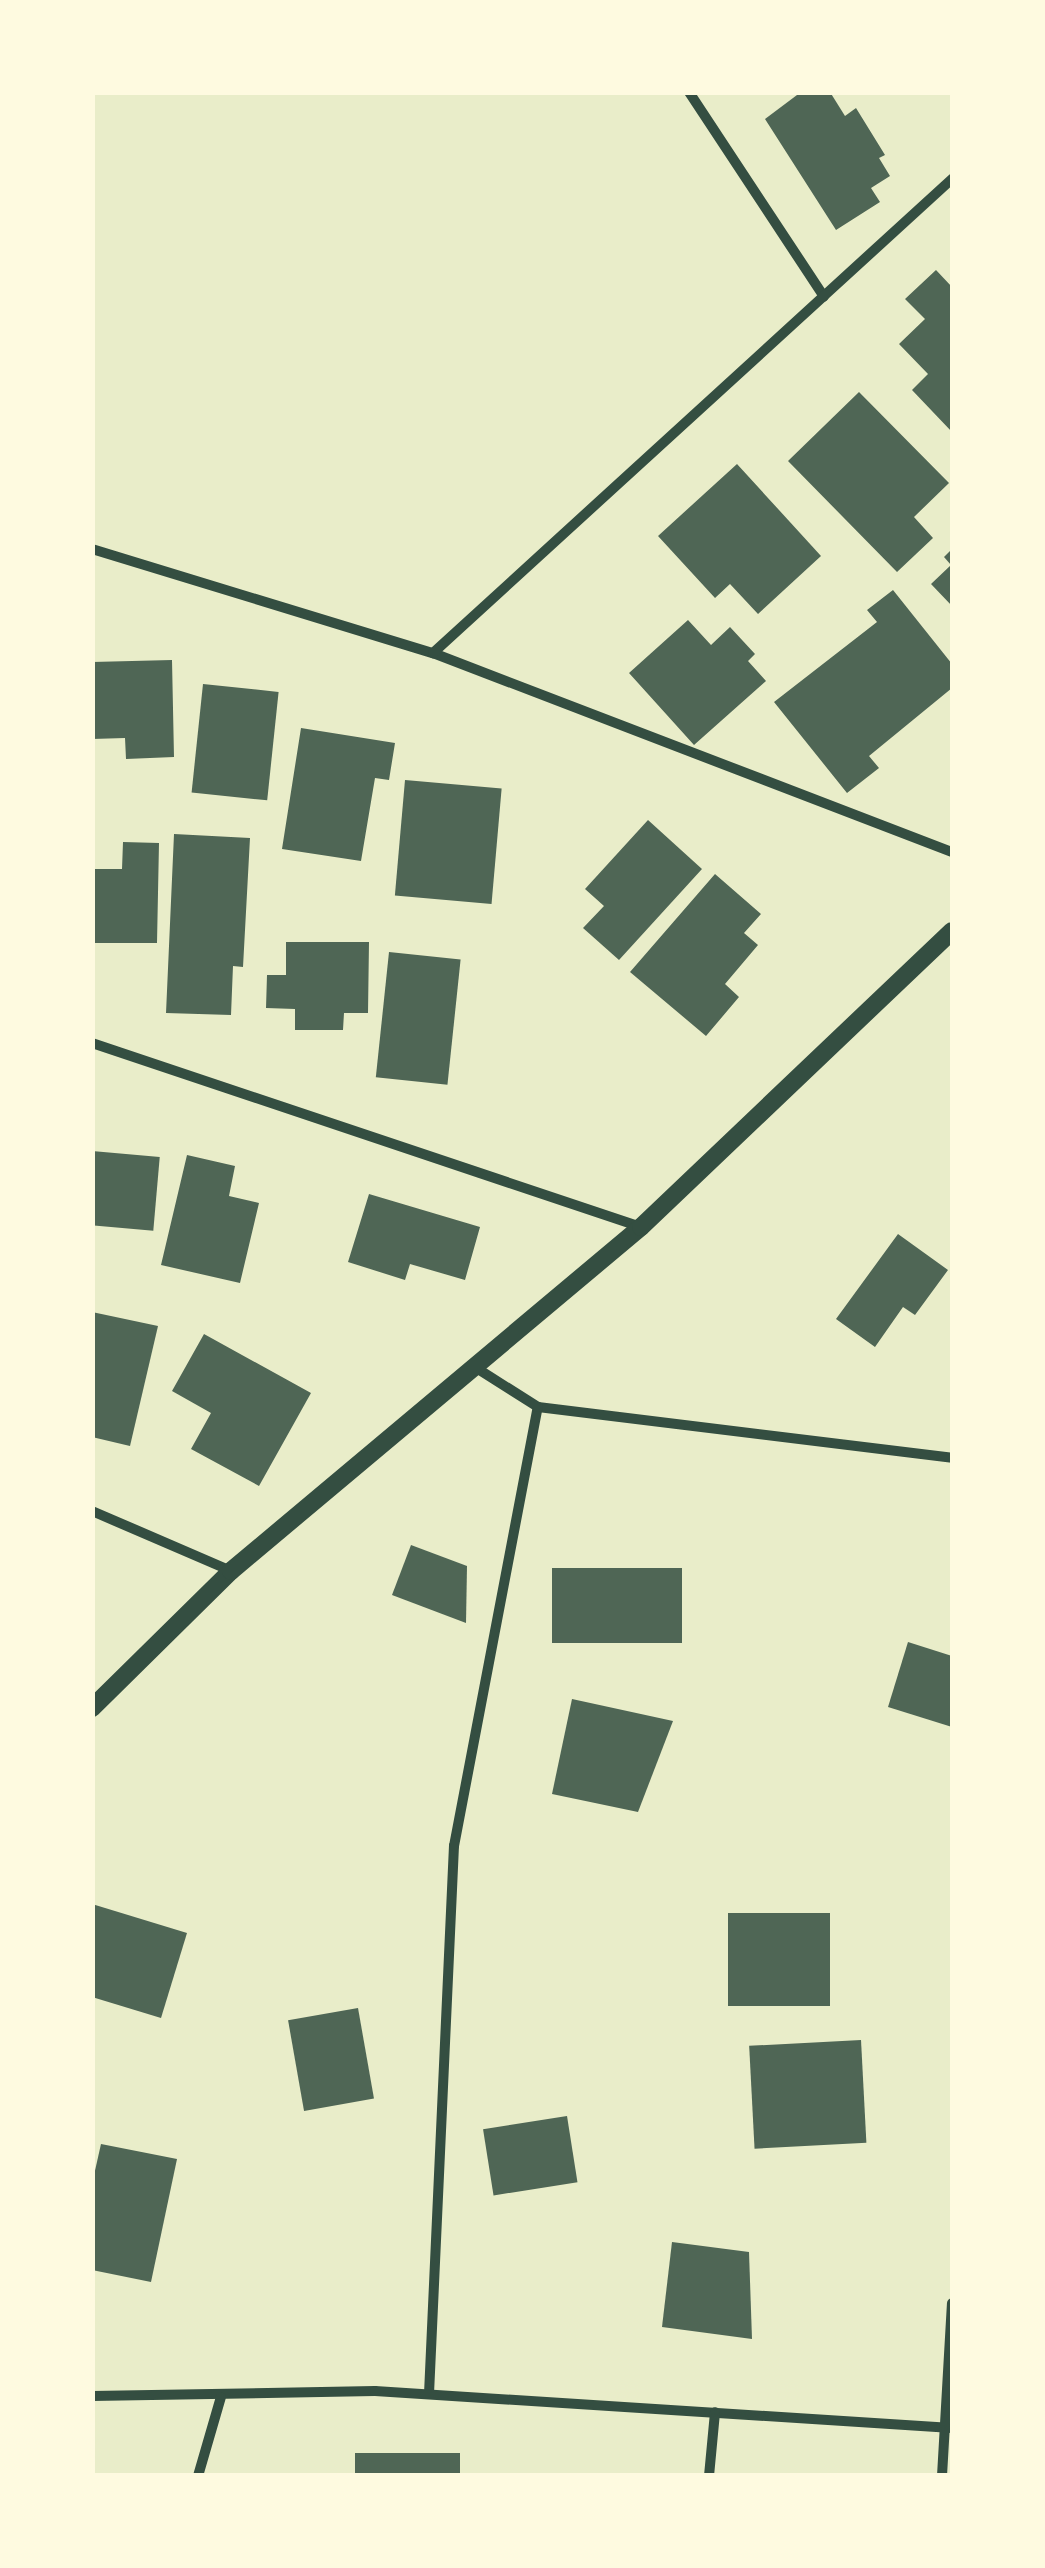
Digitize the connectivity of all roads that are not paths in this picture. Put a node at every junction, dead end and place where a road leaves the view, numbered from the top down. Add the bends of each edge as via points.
1 (689, 92) edge
2 (952, 178) edge
3 (824, 296) junction
4 (92, 549) edge
5 (433, 652) junction
6 (952, 852) edge
7 (952, 930) edge
8 (92, 1042) edge
9 (641, 1227) junction
10 (478, 1368) junction
11 (538, 1406) junction
12 (952, 1458) edge
13 (92, 1511) edge
14 (231, 1572) junction
15 (92, 1708) edge
16 (952, 2303) edge
17 (429, 2394) junction
18 (92, 2396) edge
19 (222, 2397) junction
20 (715, 2412) junction
21 (949, 2428) edge
22 (198, 2476) edge
23 (709, 2476) edge
24 (942, 2476) edge

1 - 3 street
2 - 3 street
3 - 5 street
4 - 5 street
5 - 6 street
7 - 9 street
8 - 9 street
9 - 10 street
10 - 11 street
10 - 14 street
11 - 12 street
11 - 17 street via 454,1846
13 - 14 street
14 - 15 street
16 - 21 street
17 - 19 street
17 - 20 street
18 - 19 street
19 - 22 street
20 - 21 street
20 - 23 street
21 - 24 street

